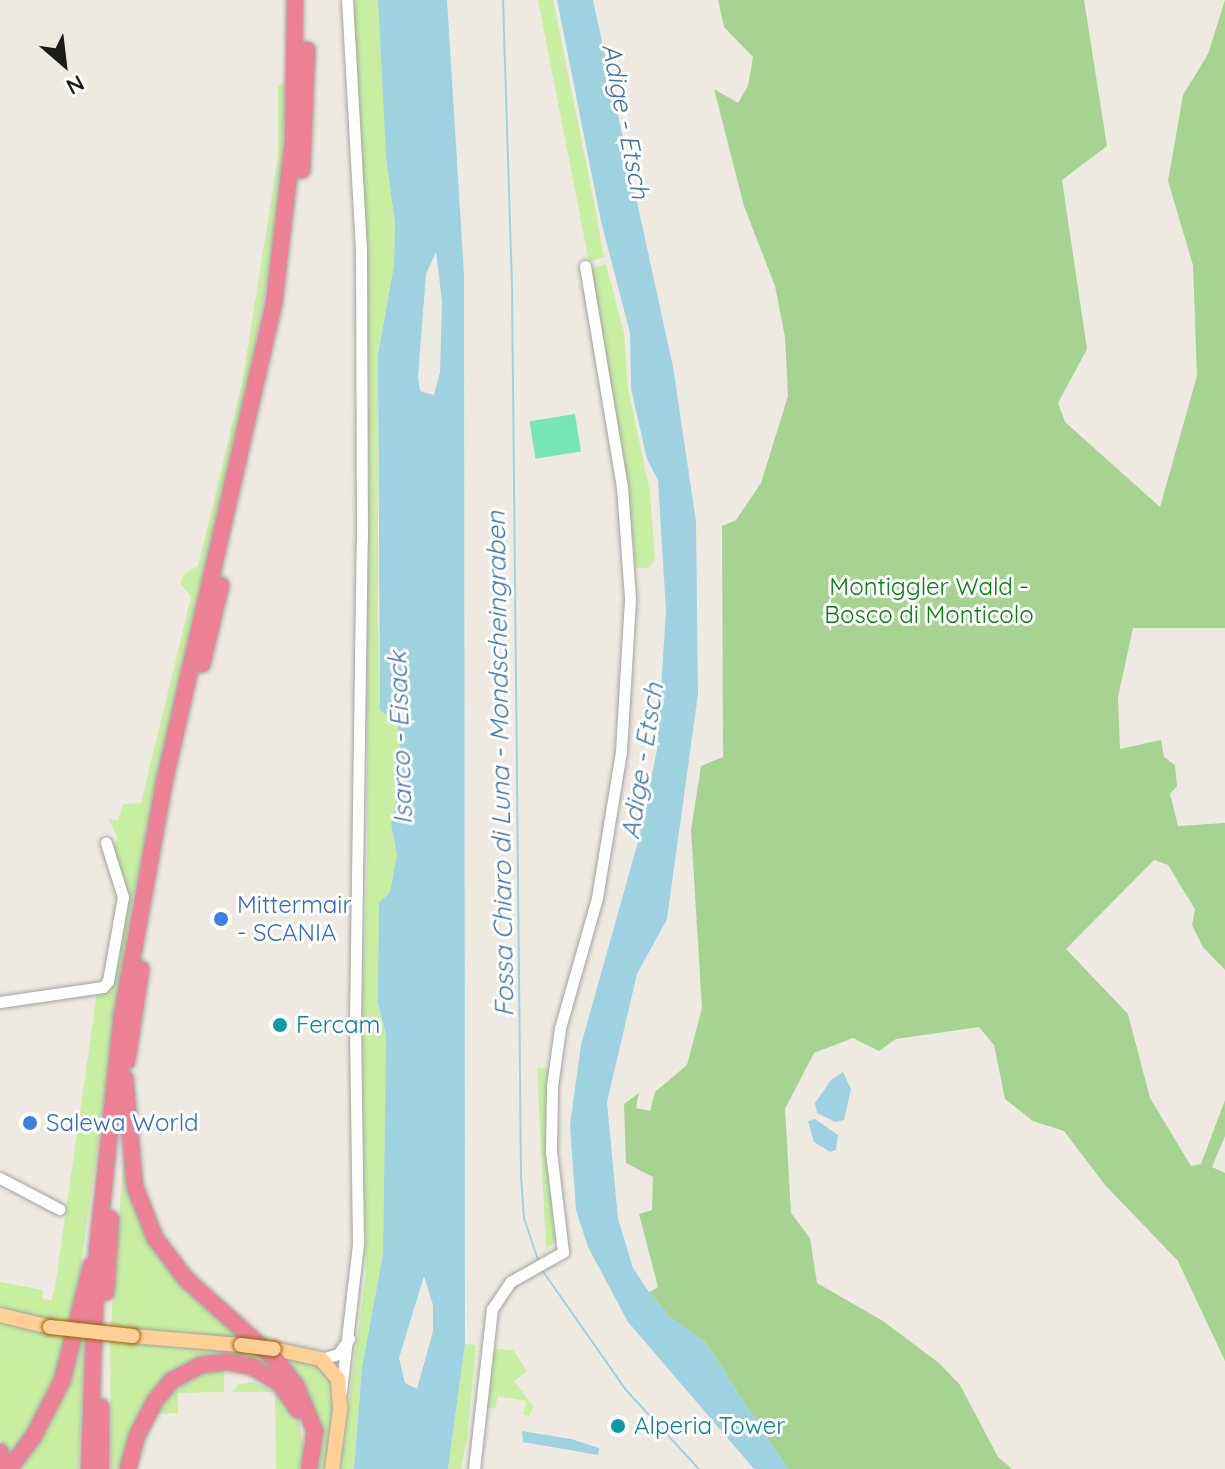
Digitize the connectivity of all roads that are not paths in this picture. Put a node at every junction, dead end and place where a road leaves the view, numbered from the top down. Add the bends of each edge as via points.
1 (295, 0) edge
2 (306, 0) edge
3 (347, 0) edge
4 (585, 266) dead end
5 (106, 843) dead end
6 (0, 1002) edge
7 (125, 1078) junction
8 (0, 1178) edge
9 (59, 1209) dead end
10 (97, 1252) junction
11 (0, 1315) edge
12 (349, 1338) junction
13 (321, 1359) junction
14 (341, 1391) junction
15 (0, 1452) edge
16 (6, 1469) edge
17 (89, 1469) edge
18 (101, 1469) edge
19 (128, 1469) edge
20 (302, 1469) edge
21 (309, 1469) edge
22 (332, 1469) edge
23 (474, 1469) edge

1 - 10 highway via 293,142 274,303 150,849 122,1015
2 - 7 highway via 304,146 285,305 161,850
3 - 12 street via 361,249 362,480 358,1243
4 - 23 street via 622,487 630,598 621,751 607,844 560,1028 552,1086 558,1256 504,1289 488,1321
5 - 6 street via 123,897 108,981 103,987
7 - 18 highway via 108,1251
7 - 21 highway via 131,1164 143,1213 186,1279 276,1360 296,1386 315,1431
8 - 9 street
10 - 16 highway via 81,1291 62,1381 47,1415
10 - 17 highway
11 - 13 main road, bridge via 50,1327 241,1345
12 - 13 street via 338,1354
12 - 14 street
13 - 14 main road
14 - 22 main road
15 - 16 highway
19 - 20 highway via 144,1417 171,1381 201,1365 227,1362 267,1374 288,1394 305,1432

